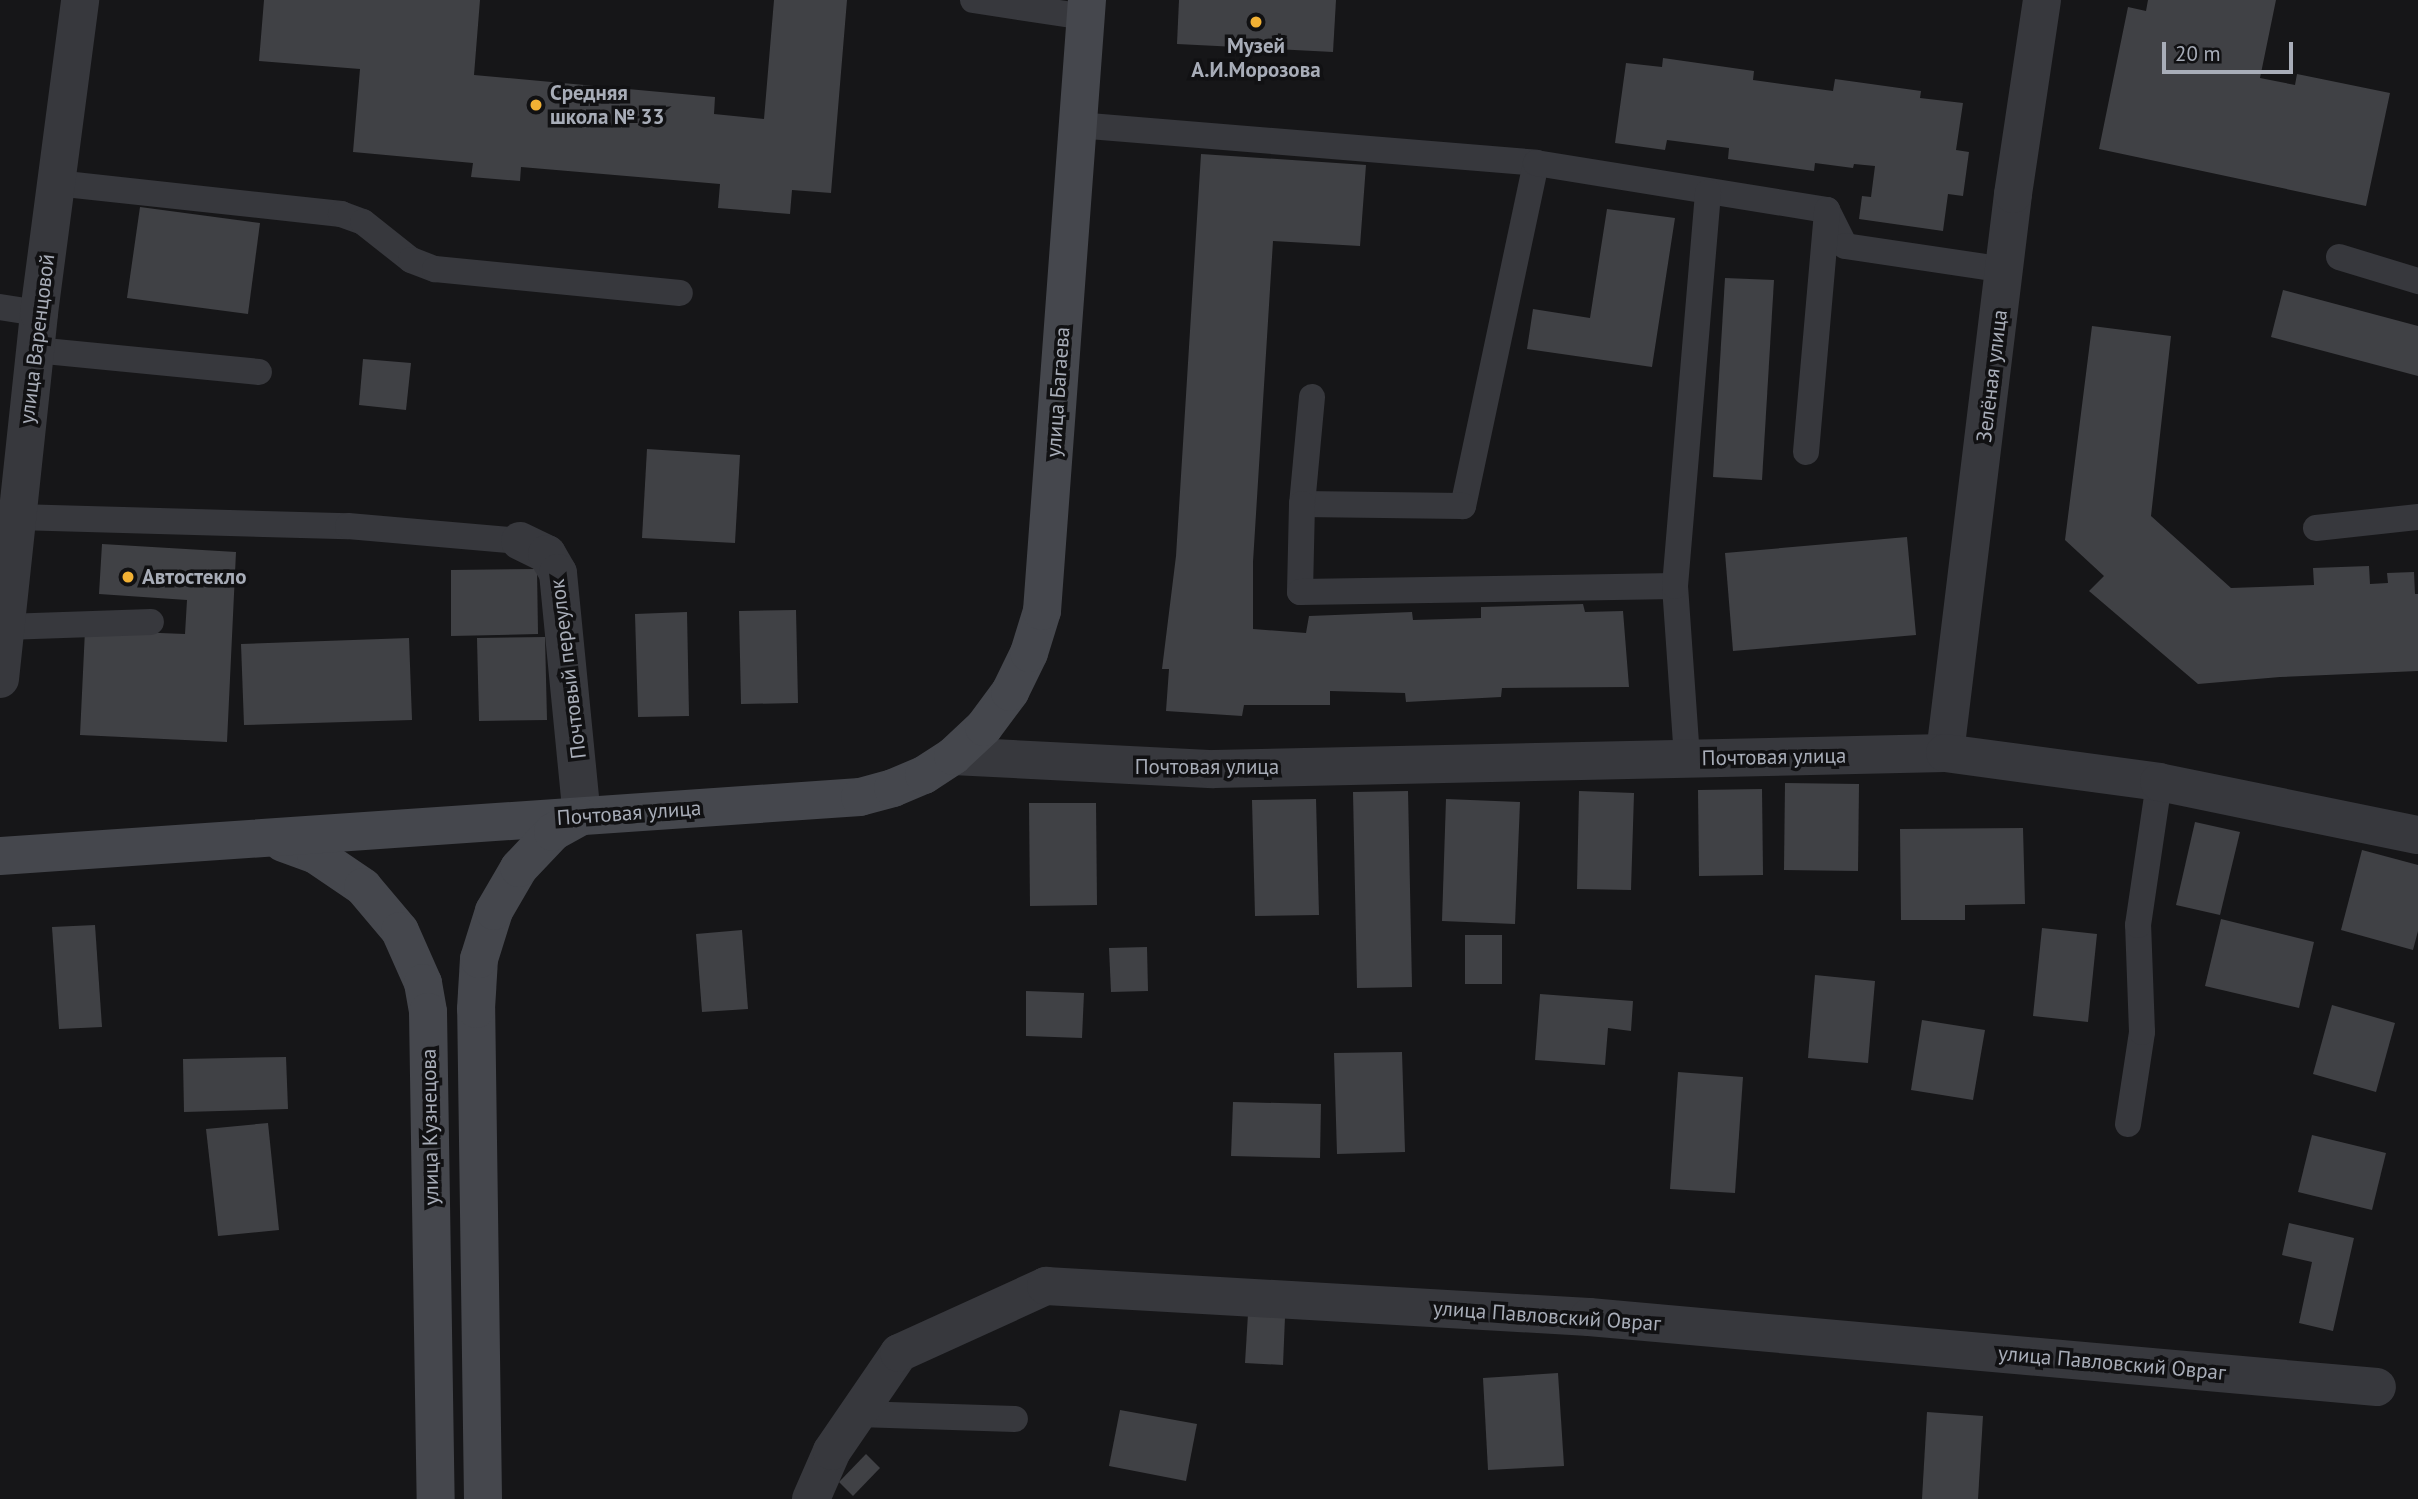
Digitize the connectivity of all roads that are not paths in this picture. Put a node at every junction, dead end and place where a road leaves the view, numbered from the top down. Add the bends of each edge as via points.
1 (80, 0) edge
2 (973, 0) edge
3 (2042, 0) edge
4 (1086, 9) edge
5 (1077, 125) junction
6 (1536, 163) junction
7 (56, 183) junction
8 (1708, 192) junction
9 (1827, 210) junction
10 (2339, 257) dead end
11 (2006, 270) junction
12 (2418, 281) edge
13 (680, 293) dead end
14 (0, 307) edge
15 (37, 331) junction
16 (259, 372) dead end
17 (1312, 397) dead end
18 (1806, 452) dead end
19 (1302, 504) junction
20 (2418, 517) edge
21 (2316, 528) dead end
22 (10, 539) edge
23 (520, 541) joint
24 (1675, 586) junction
25 (151, 622) dead end
26 (5, 627) junction
27 (0, 679) edge
28 (1945, 753) junction
29 (953, 757) junction
30 (1687, 759) junction
31 (2159, 782) junction
32 (582, 816) junction
33 (2418, 835) edge
34 (263, 840) junction
35 (0, 856) edge
36 (2128, 1124) dead end
37 (2377, 1387) dead end
38 (858, 1414) junction
39 (1015, 1419) dead end
40 (436, 1499) edge
41 (483, 1499) edge
42 (811, 1499) edge

1 - 7 street, улица Варенцовой
2 - 4 lane
3 - 11 street, Зелёная улица
4 - 5 main road, улица Багаева
5 - 6 lane
5 - 29 main road, улица Багаева via 1042,611 1010,692 984,727
6 - 8 lane
6 - 19 lane via 1463,506
7 - 13 lane via 341,214 363,222 411,260 435,269
7 - 15 street, улица Варенцовой
8 - 9 lane
8 - 24 lane
9 - 11 lane via 1845,246
9 - 18 lane
10 - 12 lane
11 - 28 street, Зелёная улица
14 - 15 lane
15 - 16 lane
15 - 22 street, улица Варенцовой
17 - 19 lane
19 - 24 lane via 1300,593
20 - 21 lane
22 - 23 lane via 348,526
22 - 26 street, улица Варенцовой
23 - 32 street, Почтовый переулок via 547,554 558,573
24 - 30 lane
25 - 26 lane
26 - 27 street, улица Варенцовой
28 - 30 street, Почтовая улица
28 - 31 street, Почтовая улица
29 - 30 street, Почтовая улица via 1214,769
29 - 32 main road, Почтовая улица via 924,775 860,797
31 - 33 street, Почтовая улица
31 - 36 lane via 2138,925 2142,1032
32 - 34 main road, Почтовая улица
32 - 41 main road via 553,832 519,868 494,911 479,959
34 - 35 main road, Почтовая улица
34 - 40 main road, улица Кузнецова via 316,855 363,887 400,931 423,983 428,1012
37 - 38 street, улица Павловский Овраг via 1589,1317 1046,1286 900,1353
38 - 39 lane
38 - 42 street, улица Павловский Овраг via 832,1451

